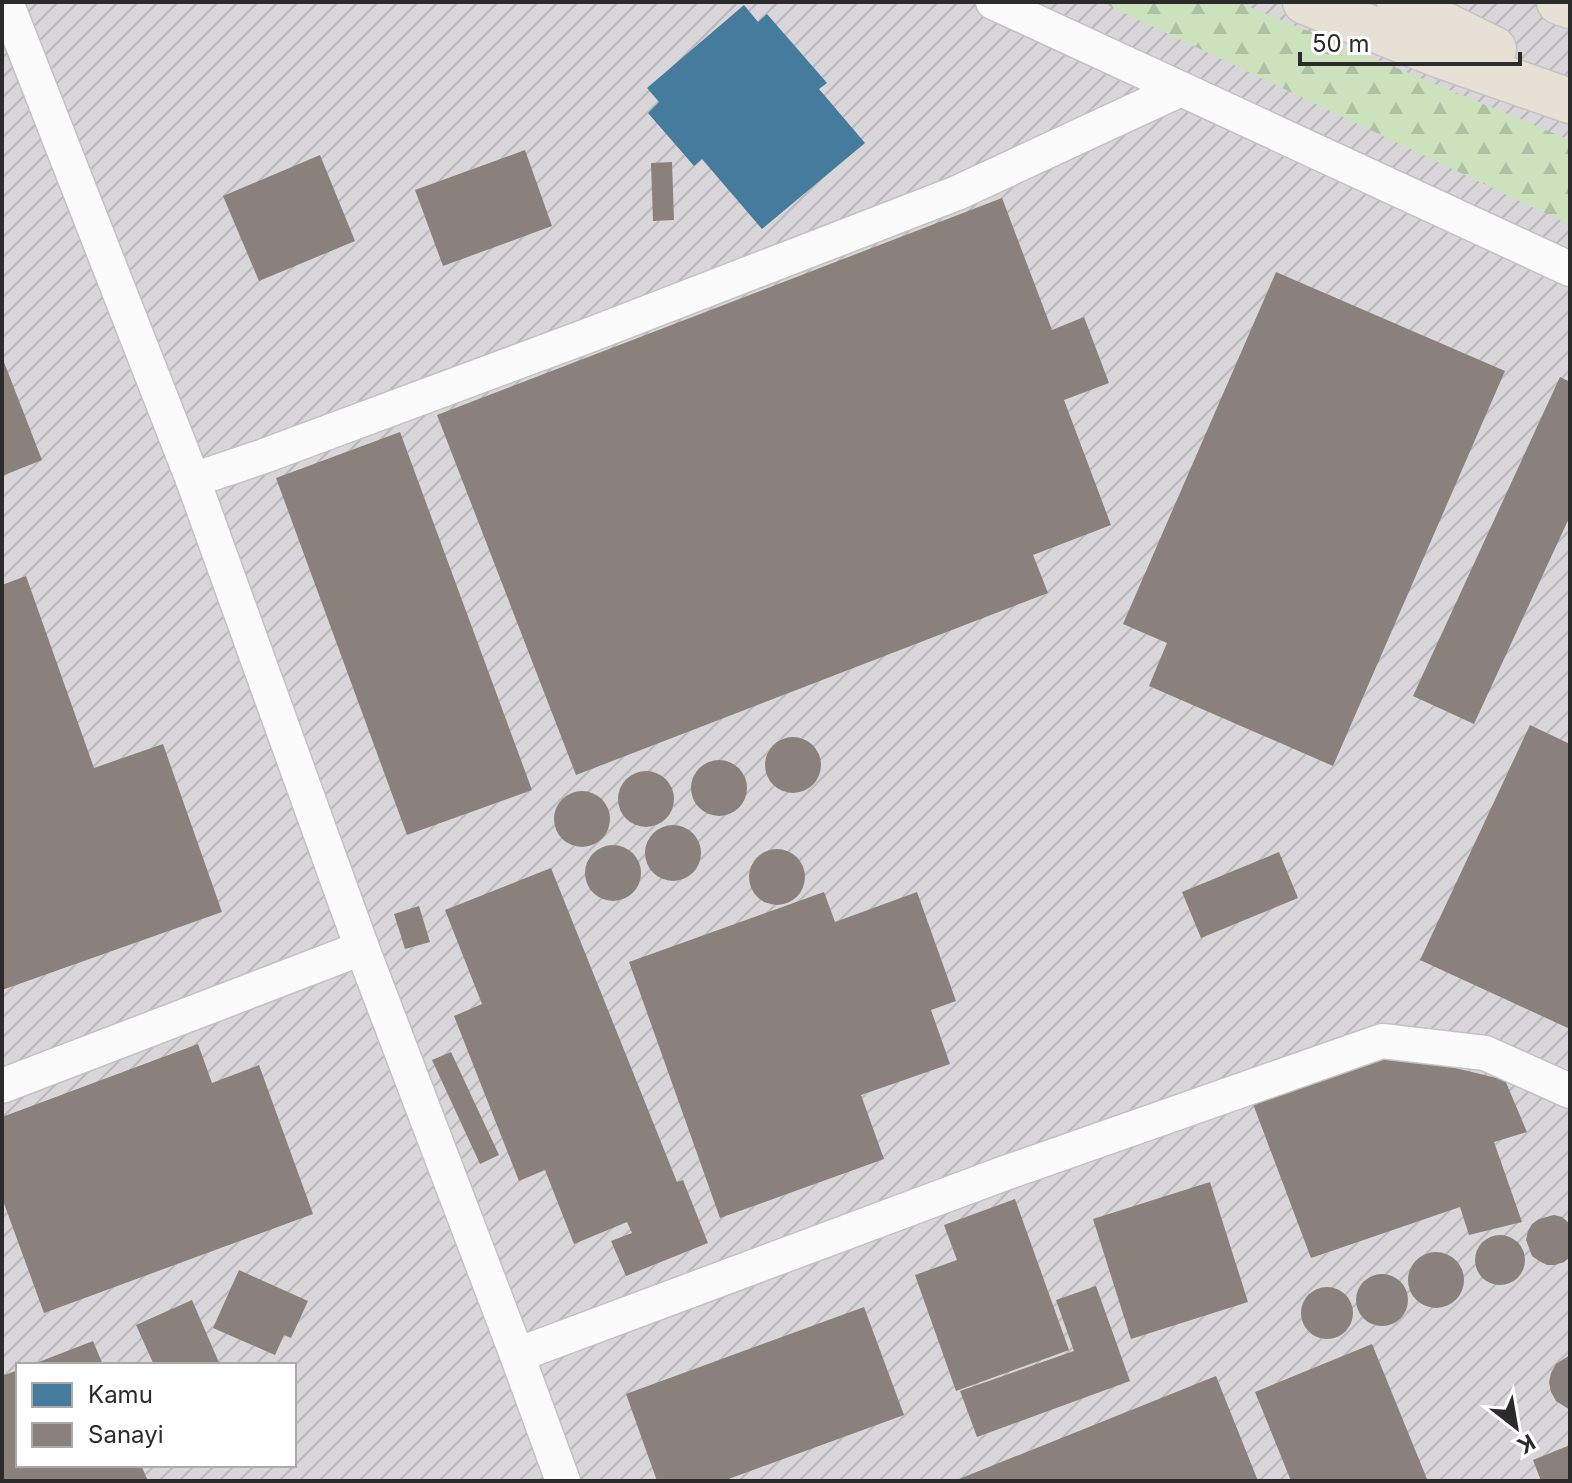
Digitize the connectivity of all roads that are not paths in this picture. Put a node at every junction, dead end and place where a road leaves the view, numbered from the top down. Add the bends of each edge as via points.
1 (6, 2) edge
2 (993, 2) edge
3 (1305, 2) edge
4 (1399, 2) edge
5 (1559, 2) edge
6 (1570, 6) edge
7 (1570, 86) edge
8 (1181, 89) junction
9 (1570, 101) edge
10 (1570, 269) edge
11 (193, 480) junction
12 (362, 948) junction
13 (2, 1086) edge
14 (1570, 1091) edge
15 (517, 1355) junction
16 (563, 1481) edge

1 - 11 street
2 - 8 street
3 - 9 highway
4 - 7 highway
5 - 6 highway
8 - 10 street
8 - 11 street via 957,193
11 - 12 street
12 - 13 street
12 - 15 street
14 - 15 street via 1485,1053 1382,1041 1005,1173
15 - 16 street

